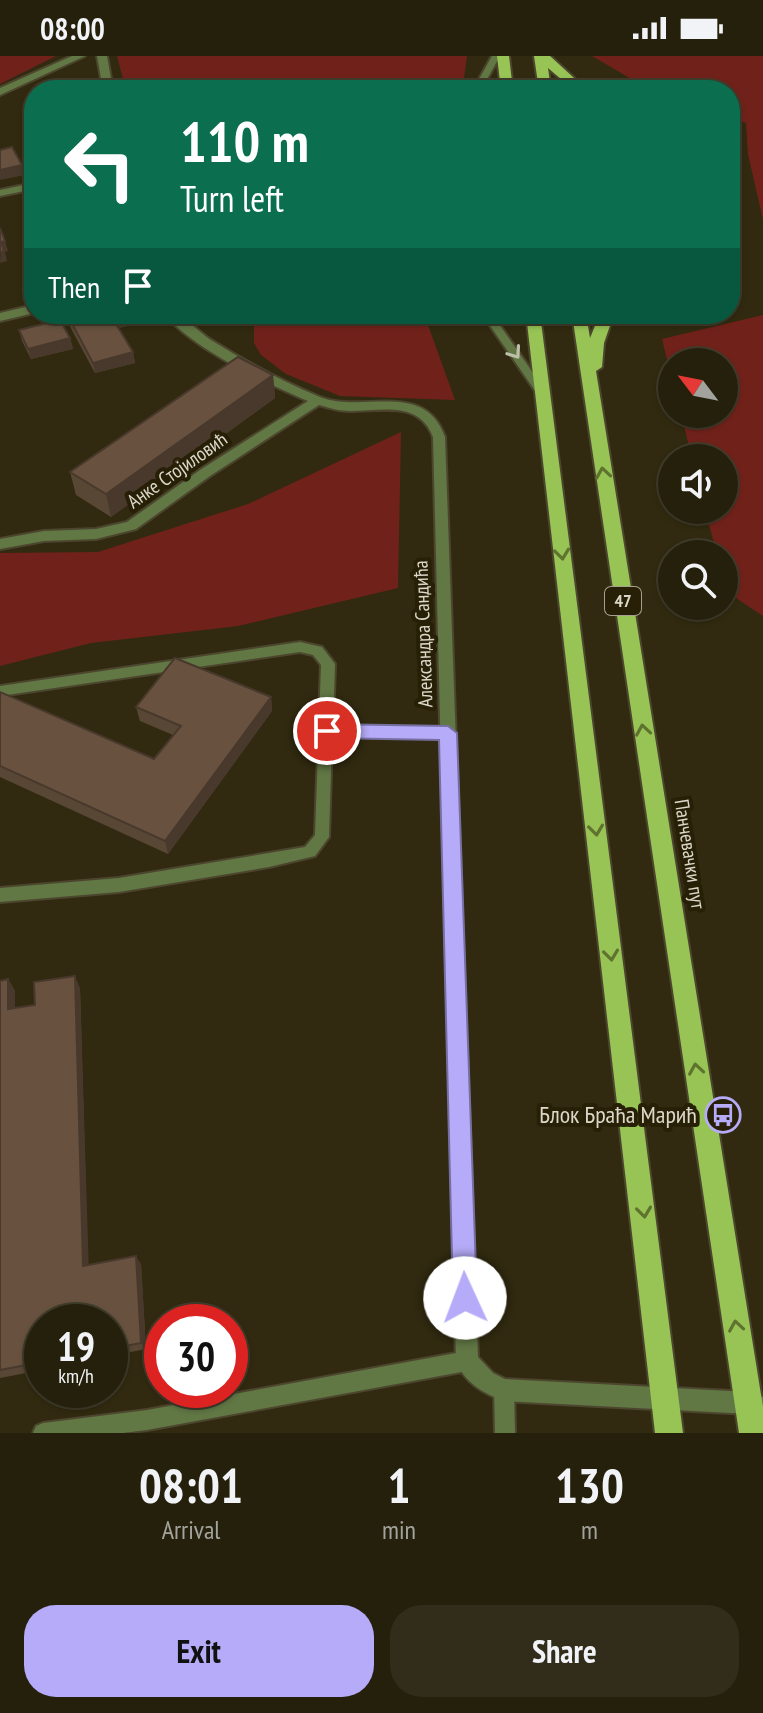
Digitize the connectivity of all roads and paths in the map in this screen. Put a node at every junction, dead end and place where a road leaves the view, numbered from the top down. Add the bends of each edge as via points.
1 (80, 56) edge
2 (102, 56) edge
3 (496, 56) edge
4 (503, 56) edge
5 (542, 56) edge
6 (27, 80) edge
7 (106, 80) edge
8 (483, 80) edge
9 (506, 80) edge
10 (544, 80) edge
11 (569, 80) edge
12 (24, 81) edge
13 (0, 92) edge
14 (24, 188) edge
15 (0, 193) edge
16 (24, 311) edge
17 (0, 317) edge
18 (179, 324) edge
19 (494, 324) edge
20 (534, 324) edge
21 (580, 324) edge
22 (603, 324) edge
23 (542, 393) junction
24 (591, 394) junction
25 (317, 401) junction
26 (0, 544) edge
27 (0, 691) edge
28 (327, 731) junction
29 (448, 733) junction
30 (0, 895) edge
31 (467, 1361) junction
32 (504, 1390) junction
33 (666, 1400) junction
34 (758, 1403) edge
35 (43, 1433) edge
36 (505, 1433) edge
37 (669, 1433) edge
38 (753, 1433) edge

1 - 6 street
2 - 7 street
3 - 8 lane
4 - 9 main road
5 - 10 main road
5 - 11 main road
12 - 13 street
14 - 15 lane
16 - 17 street
18 - 25 street, Александра Сандића
19 -> 23 lane
20 - 23 main road
21 - 24 main road, Панчевачки пут / 47
22 - 24 main road
23 -> 33 main road
34 -> 24 main road, Панчевачки пут / 47
25 - 26 street, Анке Стојиловић via 131,526
25 - 29 street, Александра Сандића via 348,408 405,407 427,415 435,425
27 - 28 lane via 300,647 317,651 328,664
28 - 29 lane
28 - 30 lane via 322,837 310,852 119,885
29 - 31 street, Александра Сандића
31 - 32 street via 485,1381
31 - 35 lane via 147,1420
32 - 33 street
32 - 36 lane
33 - 34 street
33 - 37 main road
34 - 38 main road, 47

